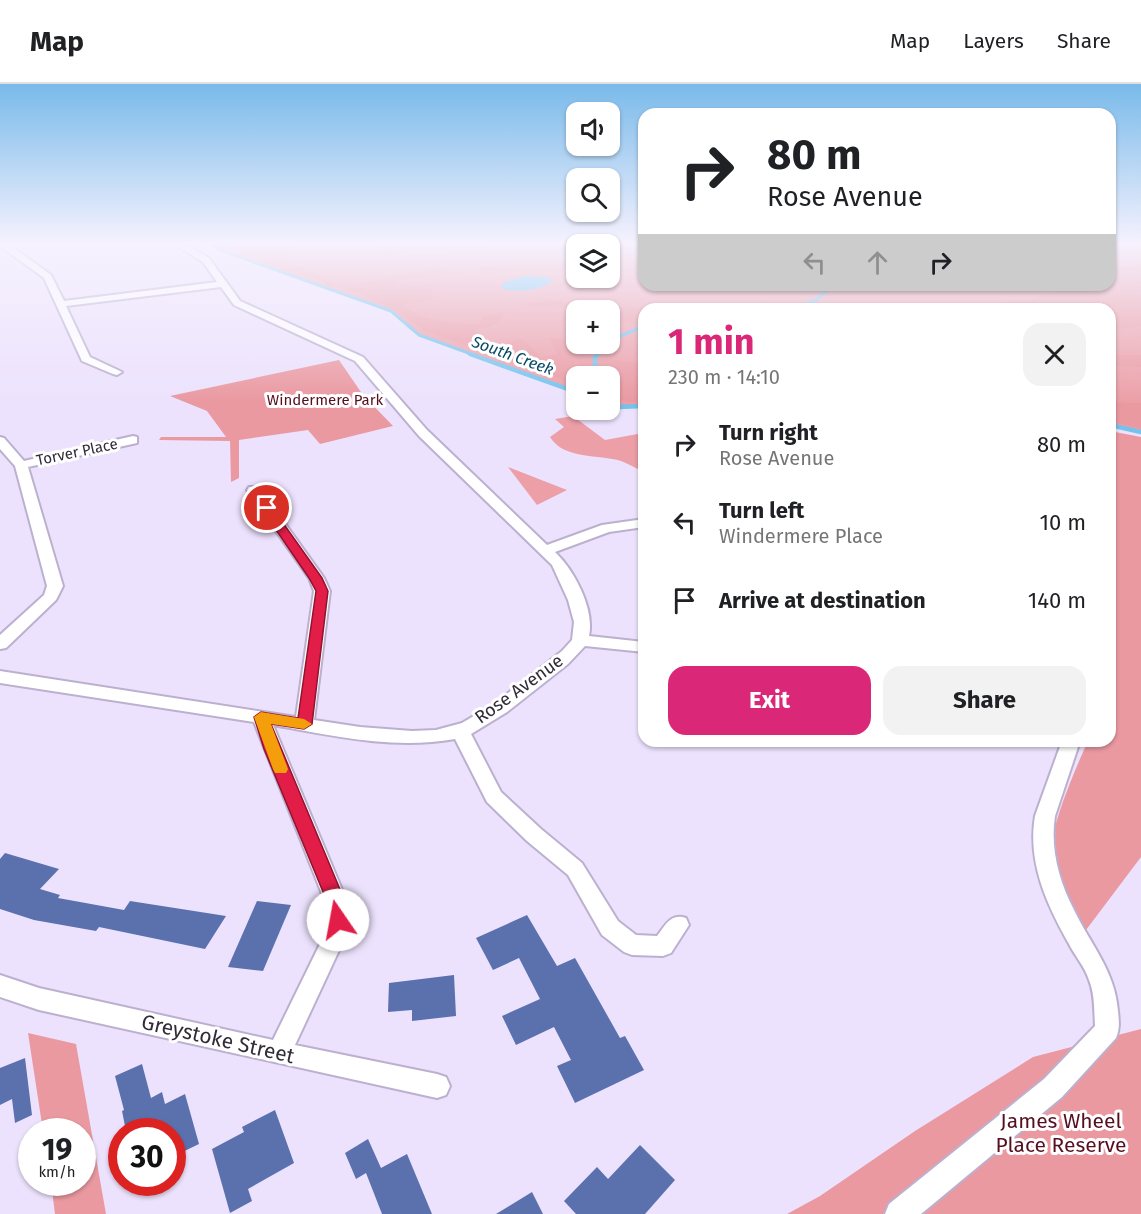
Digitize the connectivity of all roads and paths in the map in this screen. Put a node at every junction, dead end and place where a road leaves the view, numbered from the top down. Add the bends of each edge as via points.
1 (58, 296) edge
2 (128, 296) edge
3 (231, 296) edge
4 (62, 304) junction
5 (117, 372) dead end
6 (133, 440) dead end
7 (0, 441) edge
8 (21, 465) junction
9 (254, 490) dead end
10 (638, 524) edge
11 (546, 550) junction
12 (580, 640) junction
13 (0, 644) edge
14 (638, 646) edge
15 (0, 677) edge
16 (261, 717) junction
17 (304, 724) junction
18 (460, 731) junction
19 (1070, 747) edge
20 (678, 925) dead end
21 (0, 986) edge
22 (279, 1053) junction
23 (437, 1086) dead end
24 (899, 1214) edge

1 - 4 street
2 - 4 street
3 - 11 street, Rose Avenue via 243,306 359,359 423,433
4 - 5 street via 86,359
6 - 8 street, Torver Place
7 - 8 street
8 - 13 street via 55,586 51,597
9 - 17 street via 322,591
10 - 11 street via 607,528
11 - 12 street, Rose Avenue via 572,588 581,619
12 - 14 street
12 - 18 street, Rose Avenue via 564,658 492,713
15 - 16 street, Rose Avenue
16 - 17 street, Rose Avenue
16 - 22 street via 335,899 338,920 331,944
17 - 18 street, Rose Avenue via 397,737 429,738
18 - 20 street via 494,797 575,869 610,927 632,945 663,946
19 - 24 street via 1050,797 1042,840 1053,885 1072,931 1104,988 1107,1030 1053,1088
21 - 22 street, Greystoke Street via 39,999
22 - 23 street, Greystoke Street

